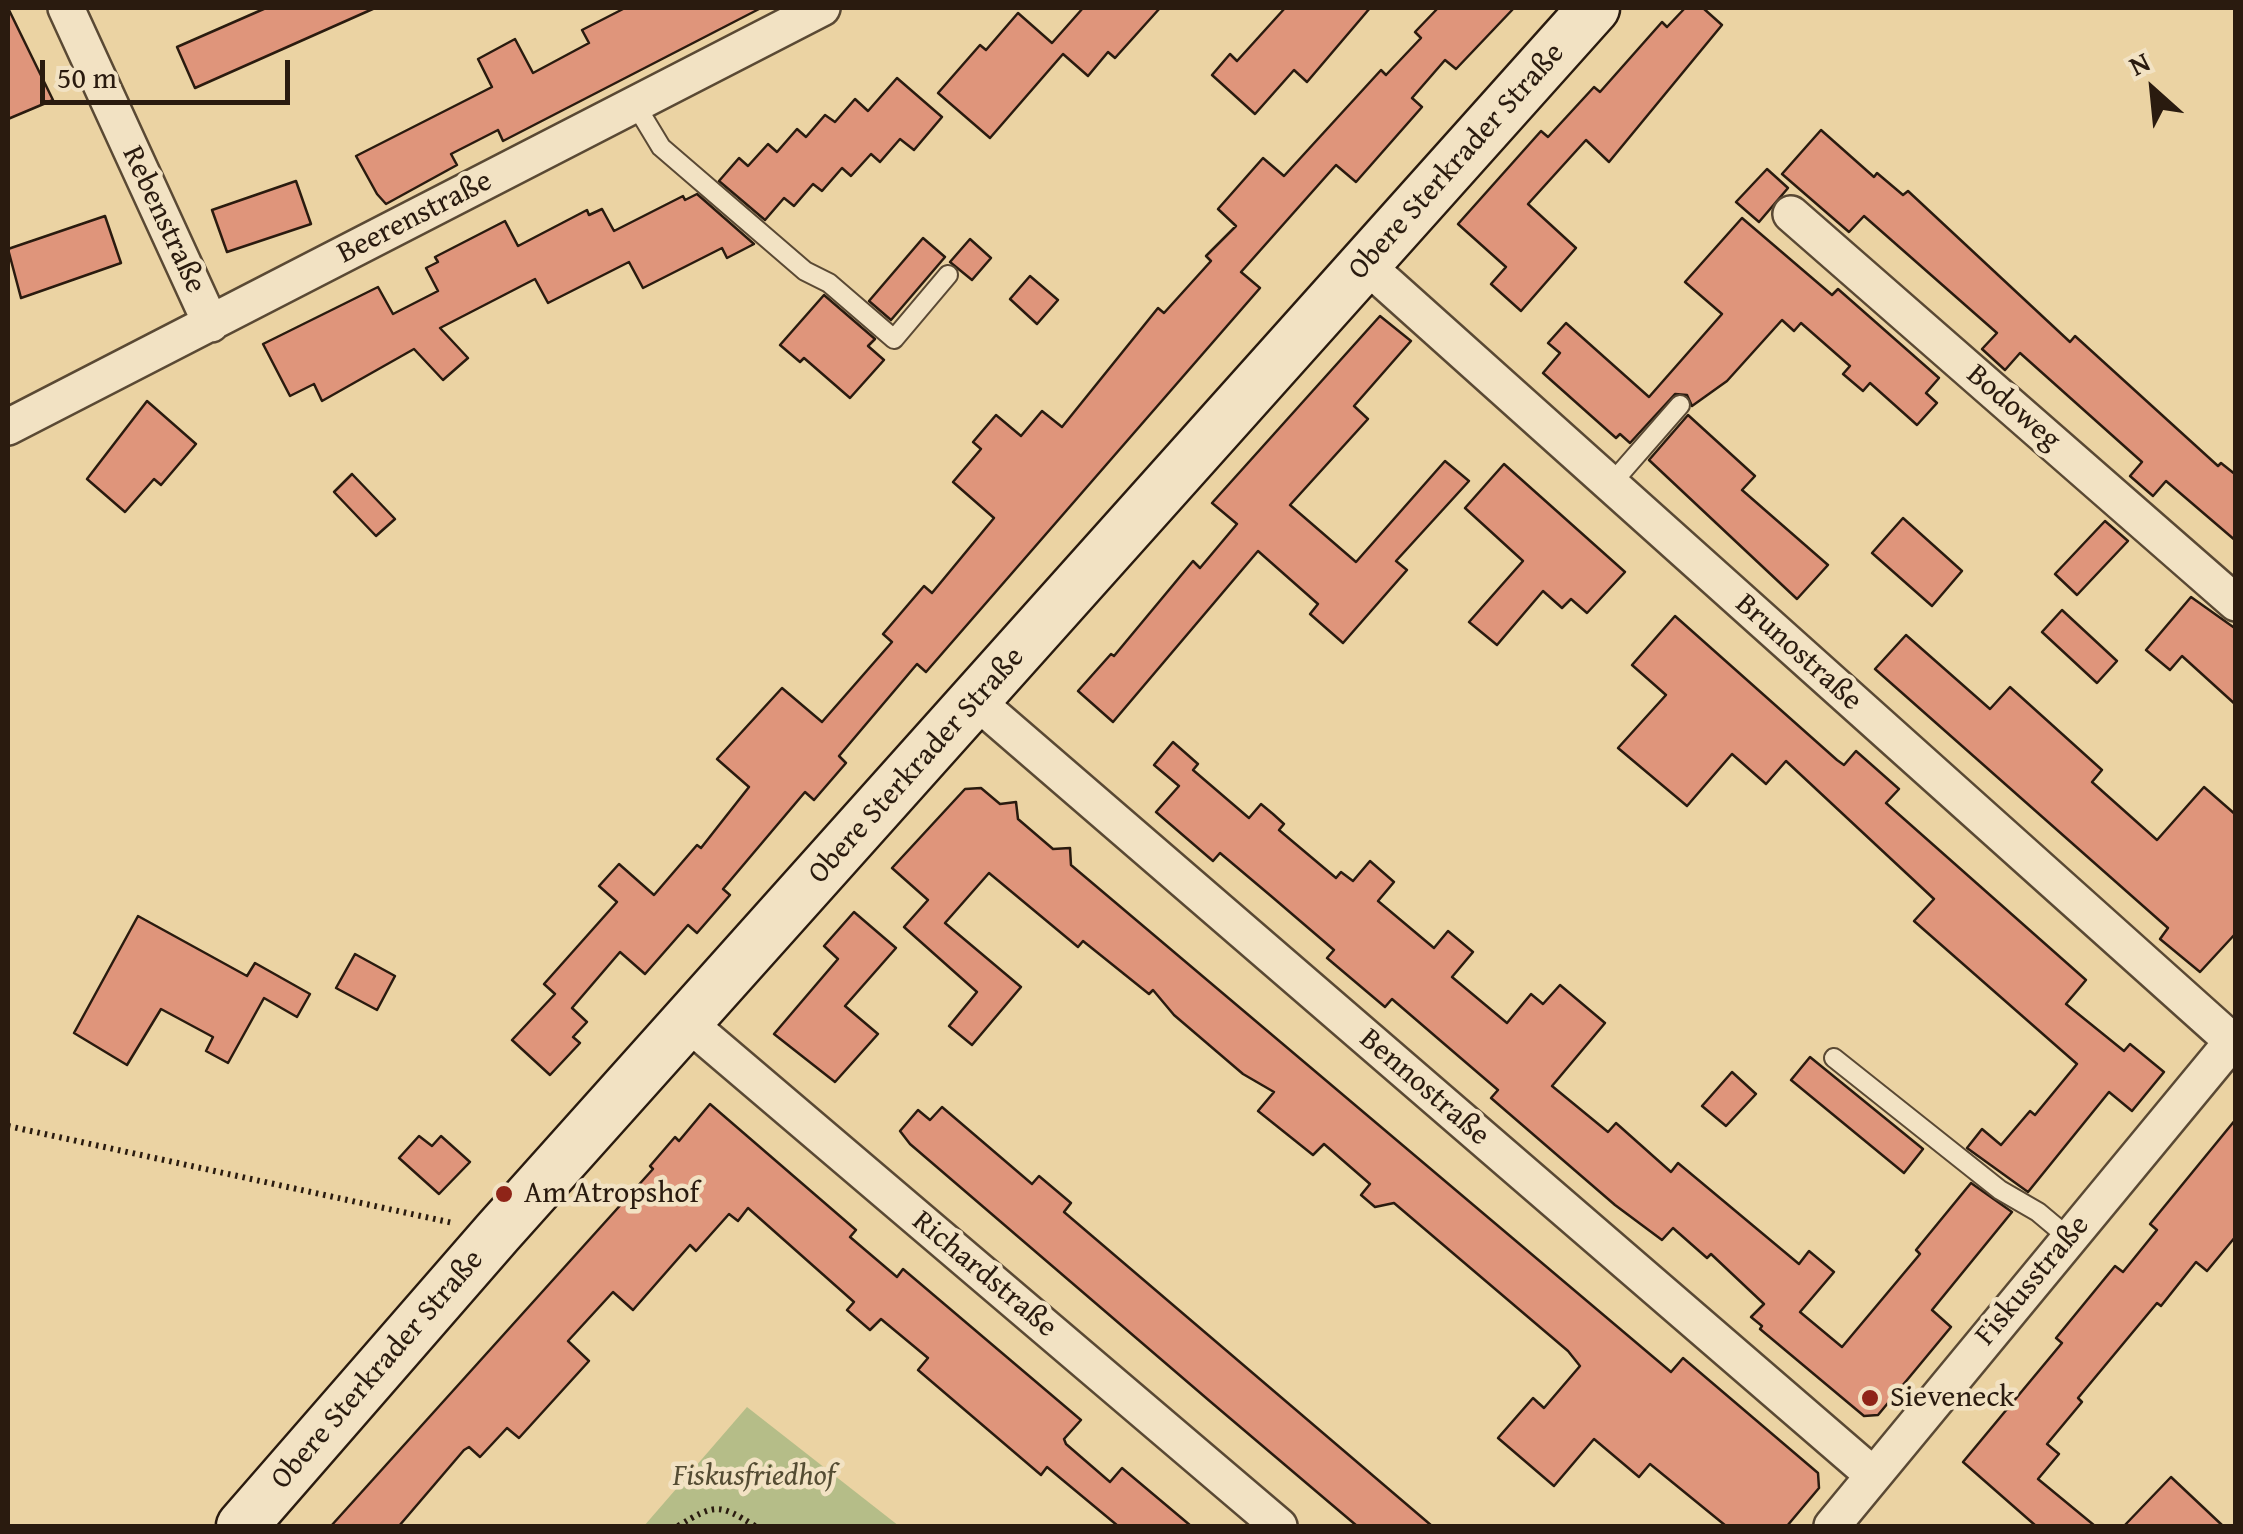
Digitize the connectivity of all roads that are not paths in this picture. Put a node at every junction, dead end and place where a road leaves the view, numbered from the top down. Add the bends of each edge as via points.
1 (66, 8) edge
2 (822, 8) edge
3 (1594, 8) edge
4 (635, 104) junction
5 (1792, 214) dead end
6 (1365, 264) junction
7 (948, 275) dead end
8 (211, 324) junction
9 (1680, 405) dead end
10 (8, 427) edge
11 (1611, 484) junction
12 (2236, 603) edge
13 (975, 700) junction
14 (688, 1023) junction
15 (2234, 1039) edge
16 (1834, 1058) dead end
17 (2069, 1238) junction
18 (1873, 1475) junction
19 (242, 1526) edge
20 (1279, 1526) edge
21 (1832, 1526) edge

1 - 8 street, Rebenstraße
2 - 4 street, Beerenstraße
3 - 6 street, Obere Sterkrader Straße
4 - 7 lane via 661,148 894,338
4 - 8 street, Beerenstraße
5 - 12 street, Bodoweg
6 - 11 street, Brunostraße
6 - 13 street, Obere Sterkrader Straße
8 - 10 street, Beerenstraße
9 - 11 lane
11 - 15 street, Brunostraße
13 - 14 street, Obere Sterkrader Straße
13 - 18 street, Bennostraße
14 - 19 street, Obere Sterkrader Straße
14 - 20 street, Richardstraße
15 - 17 street, Fiskusstraße
16 - 17 lane
17 - 18 street, Fiskusstraße
18 - 21 street, Fiskusstraße

